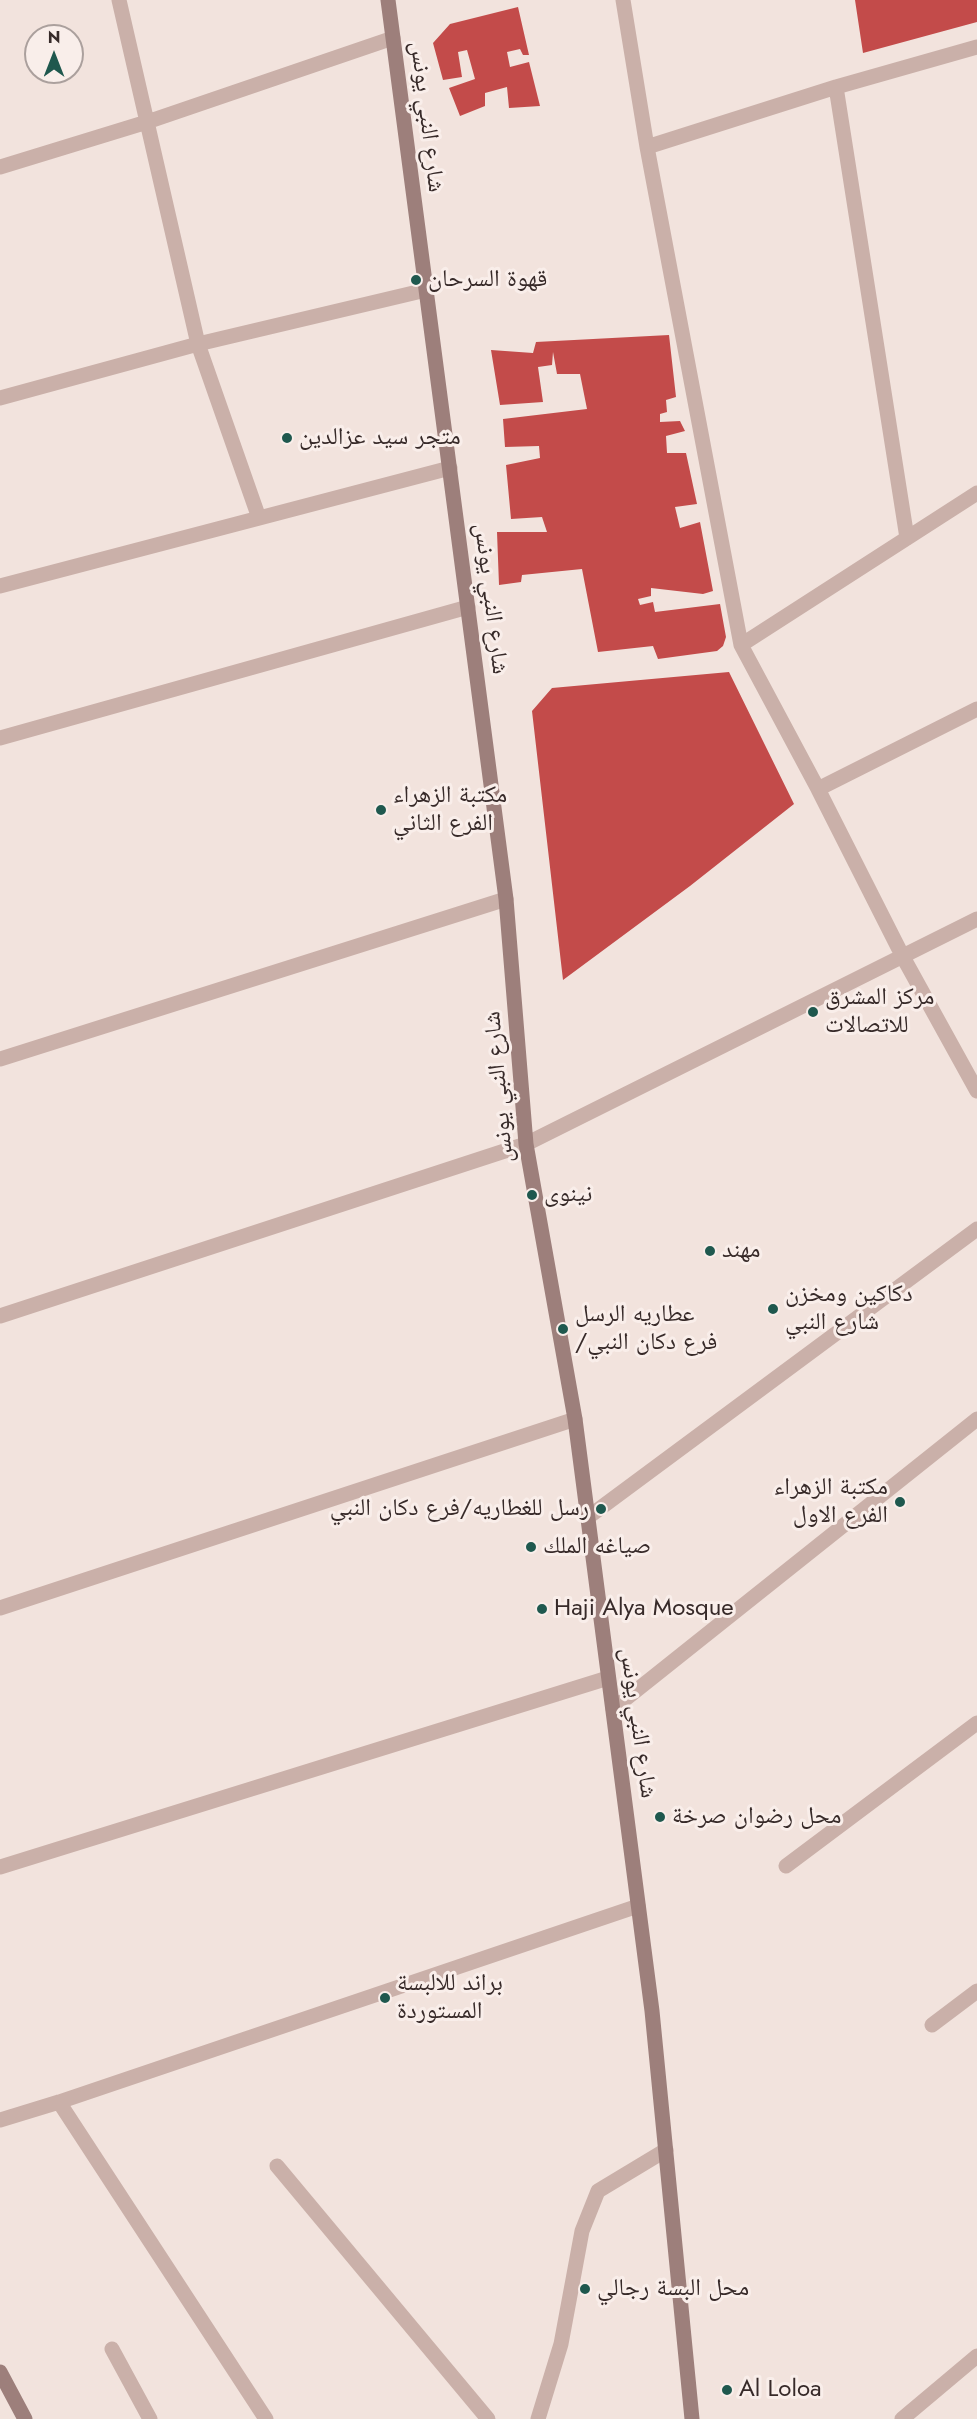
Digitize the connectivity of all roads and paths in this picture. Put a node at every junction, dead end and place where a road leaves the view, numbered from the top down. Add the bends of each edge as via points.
1 (119, 0) edge
2 (388, 0) edge
3 (623, 0) edge
4 (393, 38) junction
5 (977, 47) edge
6 (836, 87) junction
7 (147, 122) junction
8 (647, 147) junction
9 (0, 166) edge
10 (426, 290) junction
11 (198, 344) junction
12 (0, 398) edge
13 (450, 468) junction
14 (977, 493) edge
15 (259, 518) junction
16 (907, 538) junction
17 (0, 586) edge
18 (468, 607) junction
19 (741, 645) junction
20 (977, 708) edge
21 (0, 738) edge
22 (818, 789) junction
23 (506, 899) junction
24 (977, 919) edge
25 (903, 957) junction
26 (0, 1059) edge
27 (977, 1091) edge
28 (525, 1144) junction
29 (977, 1229) edge
30 (0, 1316) edge
31 (574, 1419) junction
32 (977, 1419) edge
33 (587, 1518) junction
34 (0, 1608) edge
35 (608, 1678) junction
36 (613, 1709) junction
37 (977, 1724) edge
38 (786, 1866) dead end
39 (0, 1867) edge
40 (638, 1906) junction
41 (977, 1991) edge
42 (932, 2025) dead end
43 (59, 2102) junction
44 (0, 2120) edge
45 (666, 2150) junction
46 (277, 2166) dead end
47 (112, 2349) dead end
48 (977, 2356) edge
49 (0, 2372) edge
50 (25, 2419) edge
51 (150, 2419) edge
52 (266, 2419) edge
53 (488, 2419) edge
54 (538, 2419) edge
55 (692, 2419) edge
56 (902, 2419) edge

1 - 7 street
2 - 4 street, شارع النبي يونس
3 - 8 street
4 - 7 street
4 - 10 street, شارع النبي يونس
5 - 6 street
6 - 8 street
6 - 16 street
7 - 9 street
7 - 11 street
8 - 19 street
10 - 11 street
10 - 13 street, شارع النبي يونس
11 - 12 street
11 - 15 street
13 - 15 street
13 - 18 street, شارع النبي يونس
14 - 16 street
15 - 17 street
16 - 19 street
18 - 21 street
18 - 23 street, شارع النبي يونس
19 - 22 street
20 - 22 street
22 - 25 street
23 - 26 street
23 - 28 street, شارع النبي يونس
24 - 25 street
25 - 27 street
25 - 28 street
28 - 30 street
28 - 31 street, شارع النبي يونس
29 - 33 street
31 - 33 street, شارع النبي يونس
31 - 34 street
32 - 36 street
33 - 35 street, شارع النبي يونس
35 - 36 street, شارع النبي يونس
35 - 39 street
36 - 40 street, شارع النبي يونس
37 - 38 street
40 - 43 street
40 - 45 street, شارع النبي يونس
41 - 42 street
43 - 44 street
43 - 52 street
45 - 54 street via 598,2191 582,2230 561,2344
45 - 55 street, شارع النبي يونس
46 - 53 street
47 - 51 street
48 - 56 street
49 - 50 street

